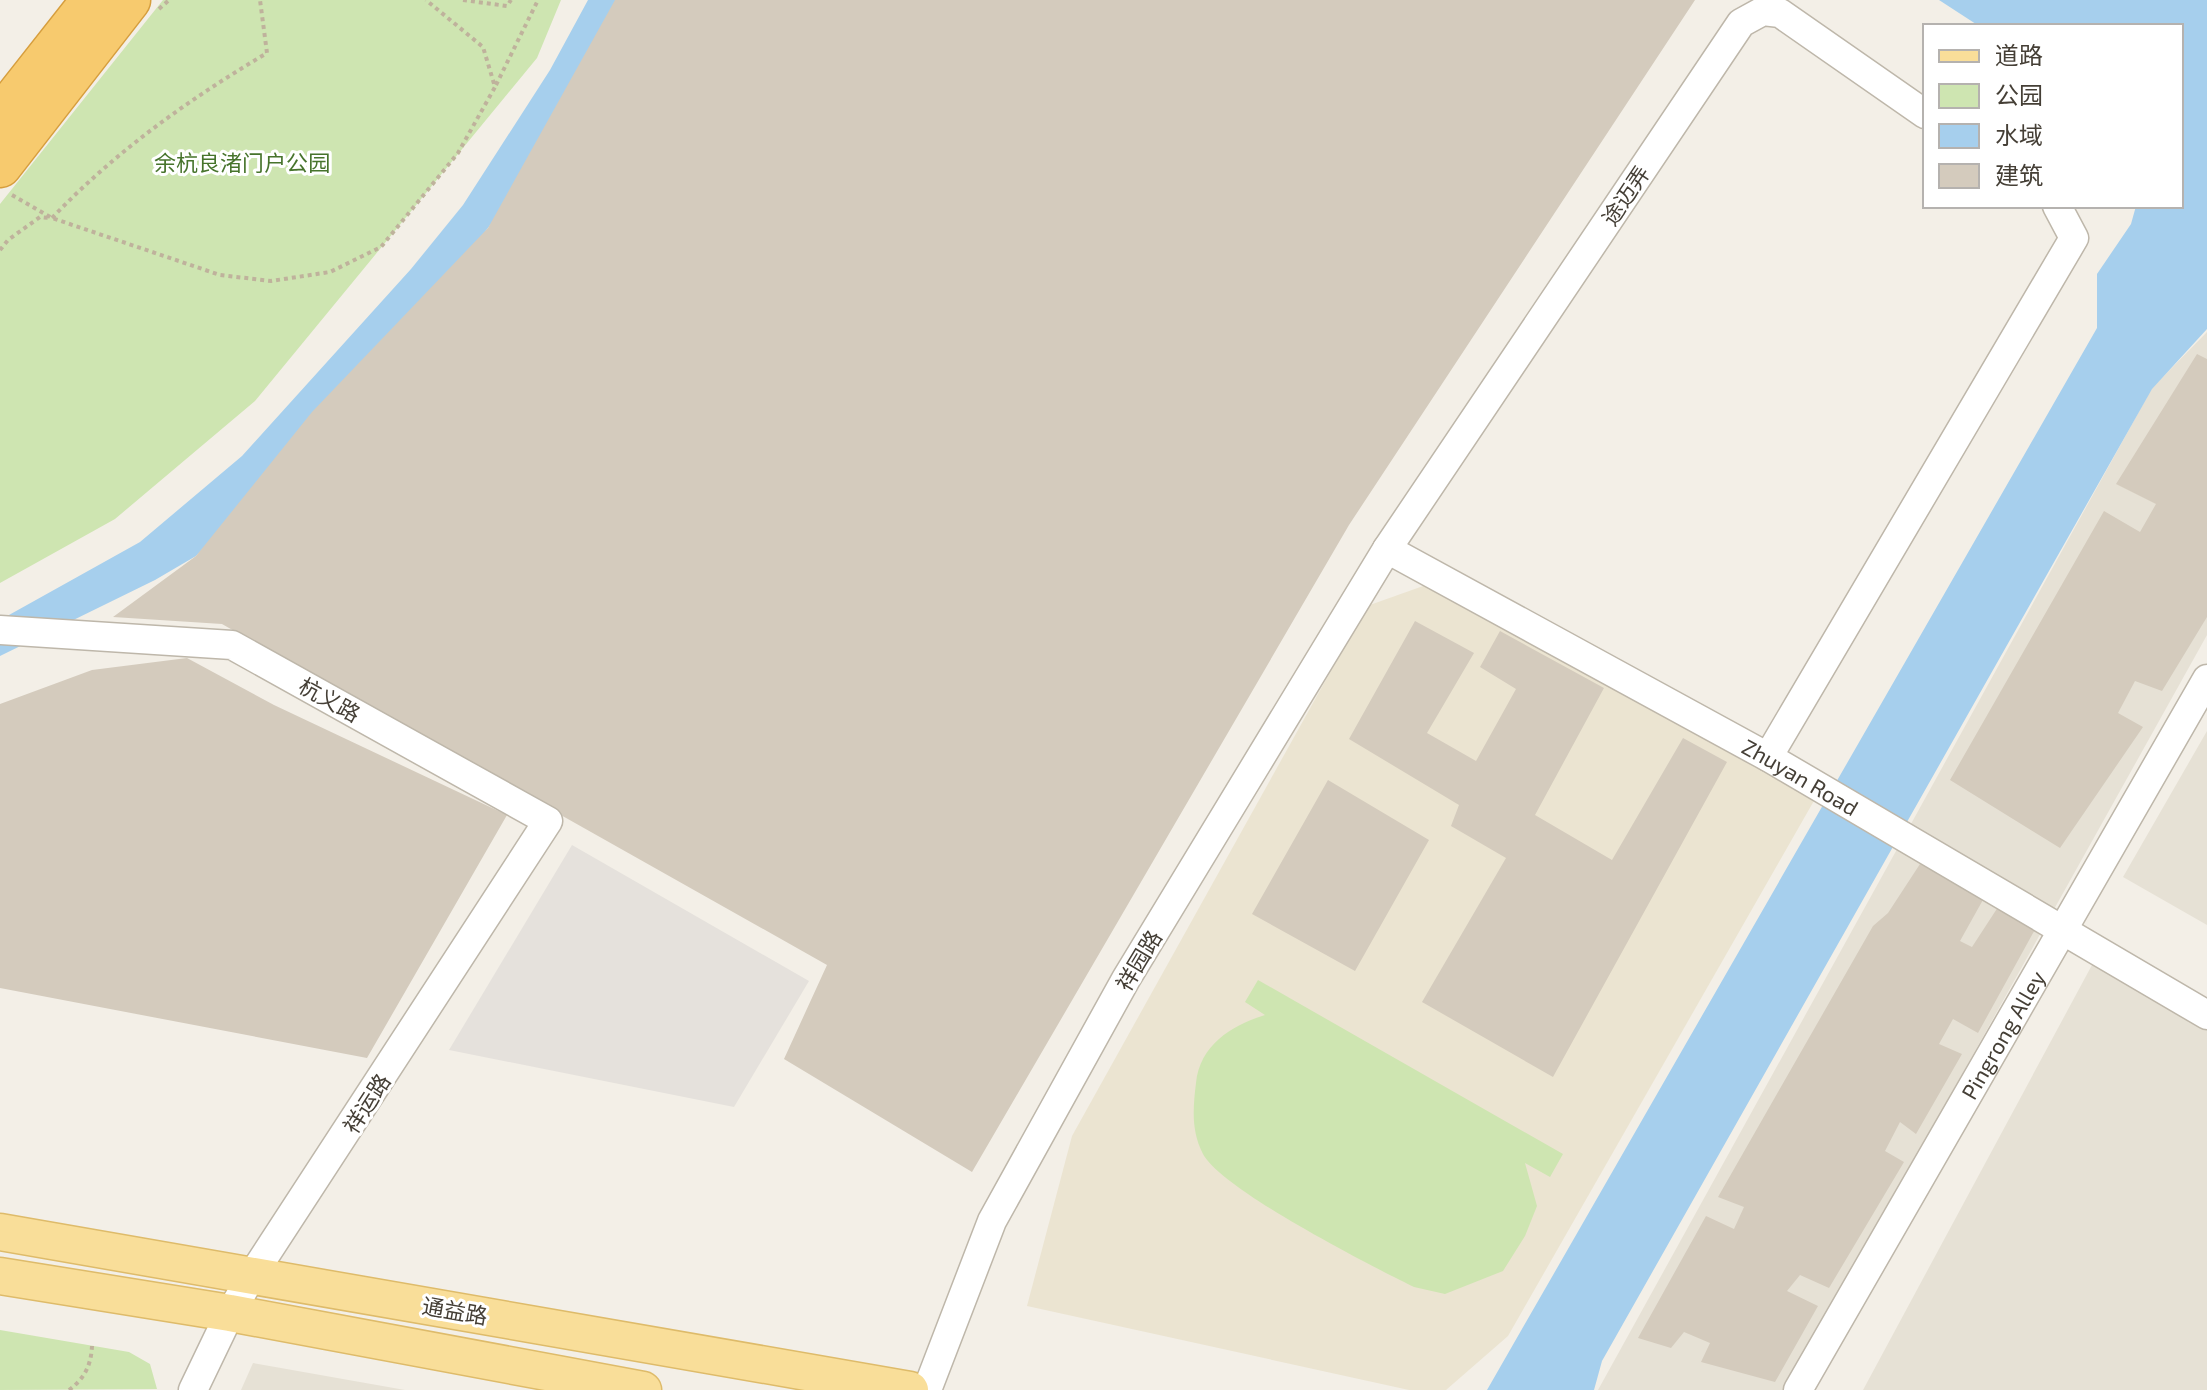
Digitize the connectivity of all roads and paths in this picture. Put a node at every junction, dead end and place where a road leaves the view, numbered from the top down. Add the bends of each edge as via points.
1 (93, 0) edge
2 (129, 0) edge
3 (260, 0) edge
4 (426, 0) edge
5 (463, 0) edge
6 (511, 0) edge
7 (538, 0) edge
8 (495, 87) junction
9 (1923, 113) edge
10 (0, 118) edge
11 (1, 177) edge
12 (2058, 208) edge
13 (52, 218) junction
14 (0, 250) edge
15 (1387, 549) junction
16 (0, 630) edge
17 (2207, 679) edge
18 (1768, 757) junction
19 (548, 821) joint
20 (2059, 931) junction
21 (2207, 1015) edge
22 (0, 1232) edge
23 (253, 1274) junction
24 (0, 1276) edge
25 (230, 1313) junction
26 (92, 1346) dead end
27 (69, 1390) edge
28 (193, 1390) edge
29 (643, 1390) edge
30 (910, 1390) edge
31 (927, 1390) edge
32 (1798, 1390) edge

1 - 10 highway
2 - 11 highway
3 - 13 path via 267,53 150,128
4 - 8 path via 483,47
5 - 6 path via 507,6
7 - 8 path
8 - 13 path via 458,153 381,247 330,272 271,281 220,275
9 - 15 street, 途迈弄 via 1780,13 1763,11 1741,23
11 - 13 path
12 - 18 street via 2074,238
13 - 14 path via 40,217
15 - 18 street, Zhuyan Road
15 - 31 street, 祥园路 via 1126,979 999,1208
16 - 19 street, 杭义路 via 232,645
17 - 20 street, Pingrong Alley
18 - 20 street, Zhuyan Road
19 - 23 street, 祥运路
20 - 21 street, Zhuyan Road
20 - 32 street, Pingrong Alley
22 - 23 main road, 通益路
23 - 25 street, 祥运路
23 - 30 main road, 通益路
24 - 25 main road, 通益路
25 - 28 street, 祥运路
25 - 29 main road, 通益路
26 - 27 path via 91,1362

